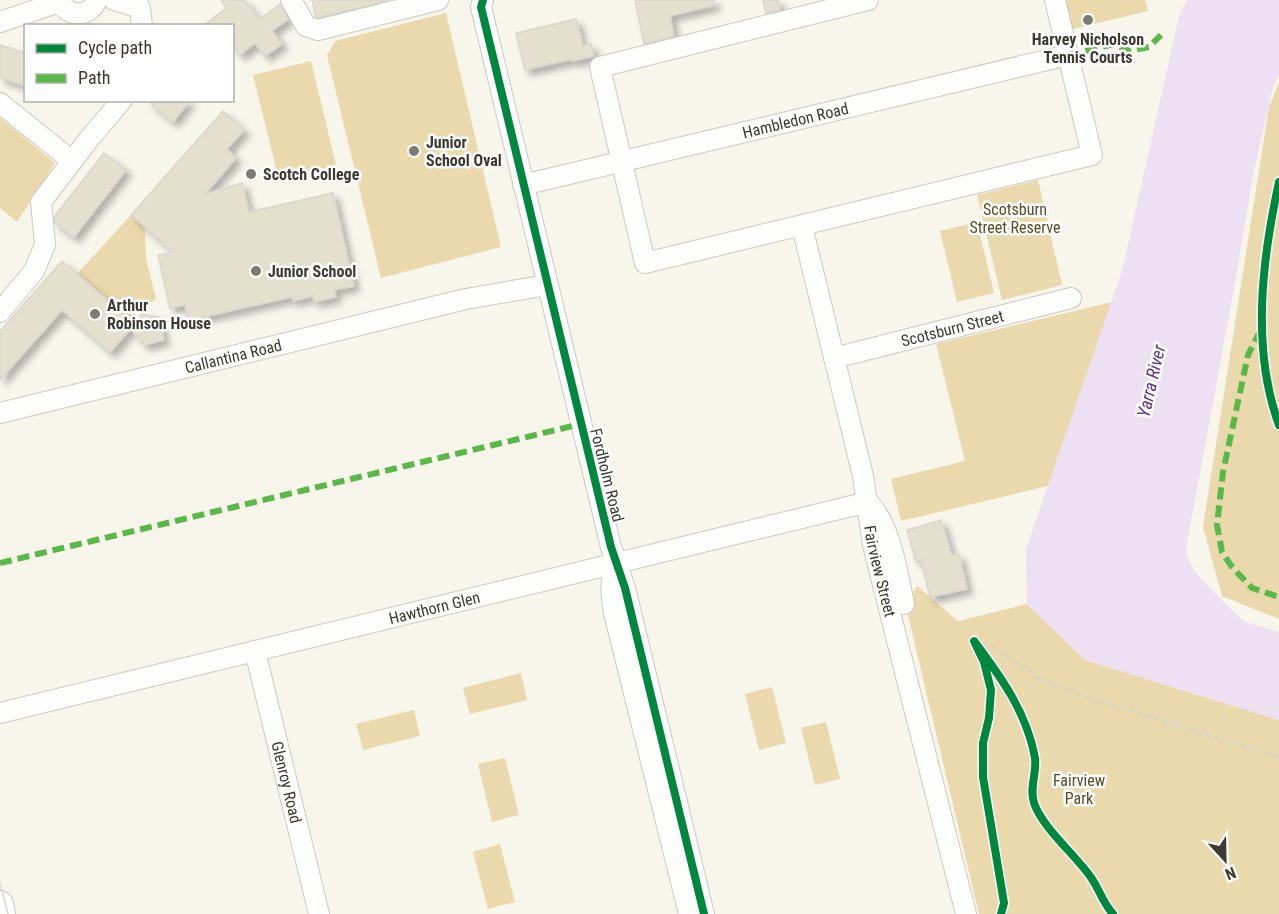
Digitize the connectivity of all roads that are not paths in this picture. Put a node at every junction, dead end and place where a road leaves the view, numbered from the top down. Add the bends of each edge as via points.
1 (97, 0) edge
2 (114, 0) edge
3 (291, 0) edge
4 (438, 0) edge
5 (483, 0) edge
6 (868, 0) edge
7 (1055, 0) edge
8 (58, 1) edge
9 (0, 22) edge
10 (142, 24) edge
11 (1068, 55) junction
12 (120, 102) edge
13 (0, 103) edge
14 (622, 160) junction
15 (72, 161) junction
16 (523, 184) junction
17 (802, 226) junction
18 (545, 278) junction
19 (1071, 298) dead end
20 (0, 312) edge
21 (834, 358) junction
22 (0, 413) edge
23 (868, 502) junction
24 (615, 563) junction
25 (904, 603) dead end
26 (255, 651) junction
27 (0, 713) edge
28 (0, 904) edge
29 (2, 914) edge
30 (319, 914) edge
31 (689, 914) edge
32 (704, 914) edge
33 (966, 914) edge

1 - 8 street via 93,8 81,14 68,11
2 - 10 street via 140,8
3 - 4 street via 306,26 318,30
5 - 16 street, Fordholm Road via 481,7
6 - 14 street via 600,67
7 - 11 street
8 - 9 street
11 - 14 street, Hambledon Road
11 - 17 street via 1092,155
12 - 15 street
13 - 15 street
14 - 16 street, Hambledon Road
14 - 17 street via 645,263
15 - 20 street via 41,202 45,245 34,271
16 - 18 street, Fordholm Road
17 - 21 street, Fairview Street
18 - 22 street, Callantina Road via 488,288 466,299
18 - 24 street, Fordholm Road
19 - 21 street, Scotsburn Street
21 - 23 street, Fairview Street
23 - 24 street, Hawthorn Glen
23 - 25 street via 884,526
23 - 33 street, Fairview Street via 873,545
24 - 26 street, Hawthorn Glen
24 - 31 street, Fordholm Road via 610,591 614,613
24 - 32 street, Fordholm Road via 625,588
26 - 27 street, Hawthorn Glen
26 - 30 street, Glenroy Road
28 - 29 main road

